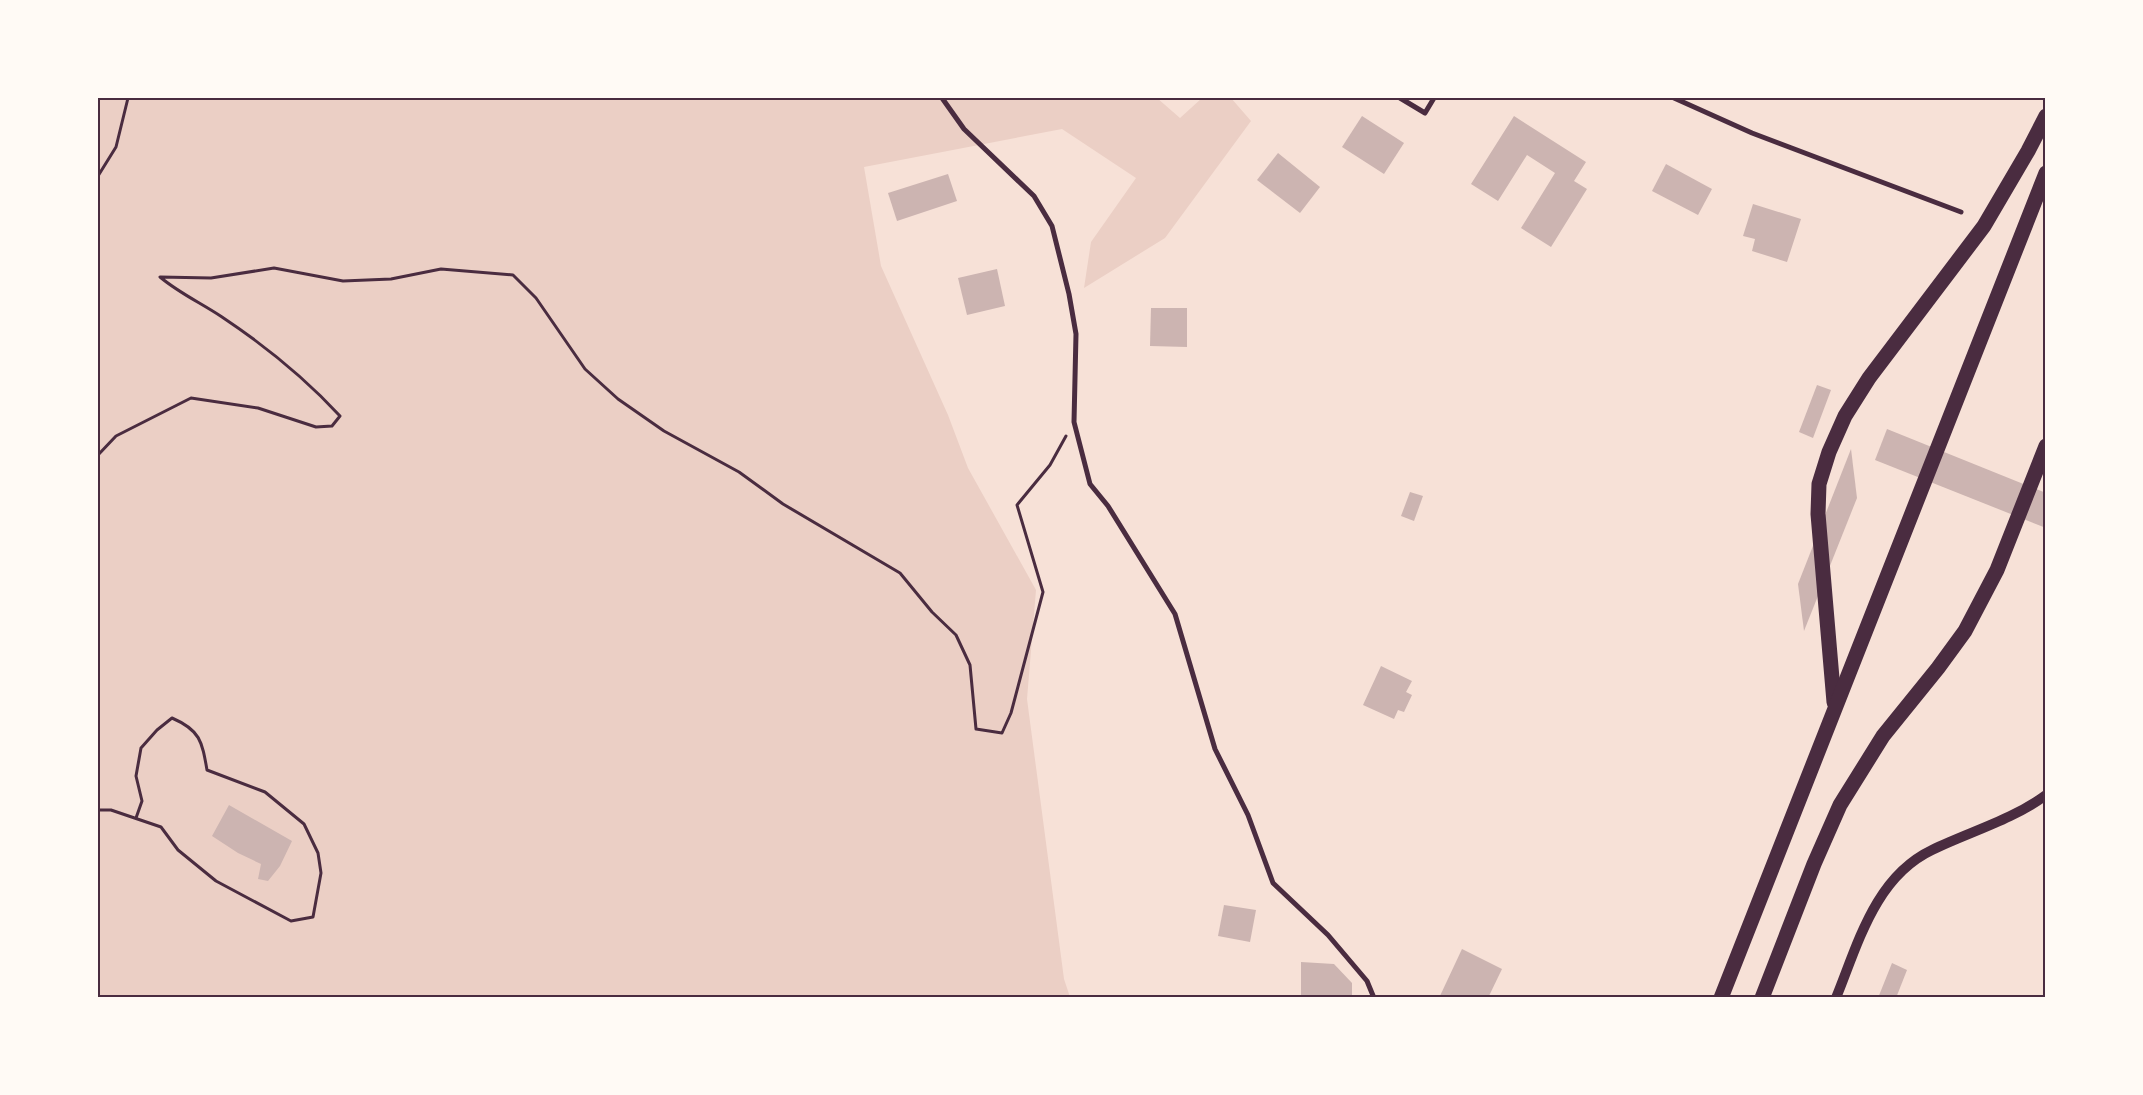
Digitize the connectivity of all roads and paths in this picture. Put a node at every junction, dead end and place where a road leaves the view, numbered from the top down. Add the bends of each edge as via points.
1 (128, 98) edge
2 (942, 98) edge
3 (1400, 98) edge
4 (1434, 98) edge
5 (1674, 98) edge
6 (2046, 116) edge
7 (2046, 173) edge
8 (98, 176) edge
9 (1961, 212) dead end
10 (1074, 422) junction
11 (2046, 446) edge
12 (98, 455) edge
13 (1834, 707) junction
14 (2046, 795) edge
15 (98, 810) edge
16 (136, 818) junction
17 (1374, 998) edge
18 (1721, 998) edge
19 (1762, 998) edge
20 (1836, 998) edge

1 - 8 path via 116,147
2 - 10 street via 964,129 1034,196 1052,226 1076,334
3 - 4 street via 1425,113
5 - 9 street via 1752,133
6 - 13 highway via 1984,226 1869,378 1845,416 1829,452 1819,484 1818,514
7 - 13 highway
10 - 12 path via 1050,465 1017,505 1043,592 1011,713 1002,733 976,729 970,665 956,635 900,573 783,504 739,472 664,431 618,399 585,368 536,298 513,275 441,270 391,279 342,281 274,268 211,278 160,277 252,338 316,390 340,416 332,426 316,427 258,408 191,398 116,436
10 - 17 street via 1090,484 1108,506 1176,614 1215,749 1248,815 1273,883 1328,935 1367,982
11 - 19 highway via 1997,570 1965,631 1884,736 1840,804
13 - 18 highway
14 - 20 main road via 1982,829 1930,851 1904,867 1881,895 1868,918
15 - 16 path via 111,810
16 - 16 path via 161,827 178,850 216,881 291,921 313,917 321,873 318,853 304,824 265,792 207,770 202,743 188,725 172,718 141,748 136,776 142,801

